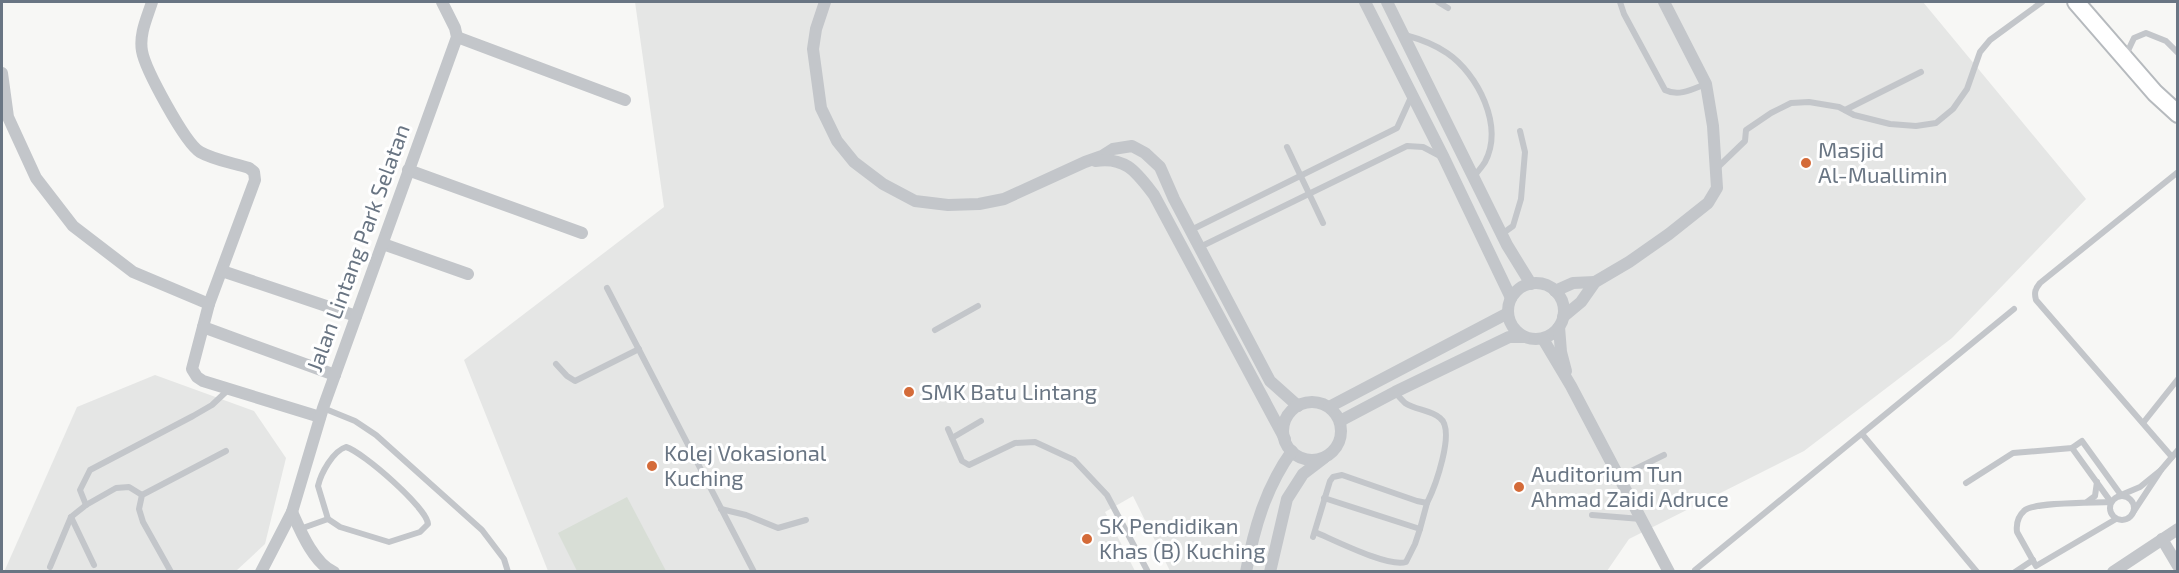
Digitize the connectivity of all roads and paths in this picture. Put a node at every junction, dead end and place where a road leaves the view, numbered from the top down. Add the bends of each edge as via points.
1 (152, 2) edge
2 (441, 2) edge
3 (825, 2) edge
4 (1365, 2) edge
5 (1387, 2) edge
6 (1438, 2) edge
7 (1620, 2) edge
8 (1664, 2) edge
9 (2042, 2) edge
10 (2076, 2) edge
11 (1448, 8) dead end
12 (1405, 35) junction
13 (457, 37) junction
14 (1384, 40) junction
15 (2178, 52) edge
16 (2124, 58) junction
17 (1922, 72) dead end
18 (2, 73) edge
19 (1706, 84) junction
20 (1413, 94) junction
21 (625, 100) dead end
22 (2175, 107) edge
23 (1845, 110) junction
24 (1520, 131) dead end
25 (1287, 147) dead end
26 (1444, 158) junction
27 (1084, 162) junction
28 (1716, 168) junction
29 (408, 170) junction
30 (2176, 176) edge
31 (1300, 177) junction
32 (1474, 177) junction
33 (1308, 194) junction
34 (1323, 223) dead end
35 (1191, 231) junction
36 (582, 233) dead end
37 (1502, 234) junction
38 (383, 244) junction
39 (1199, 247) junction
40 (222, 271) junction
41 (468, 274) dead end
42 (1595, 282) junction
43 (1531, 284) junction
44 (607, 288) dead end
45 (1555, 291) junction
46 (1511, 298) junction
47 (209, 304) junction
48 (978, 306) dead end
49 (2014, 309) dead end
50 (1508, 313) junction
51 (356, 316) junction
52 (1561, 322) junction
53 (203, 327) junction
54 (935, 330) dead end
55 (1524, 337) junction
56 (1543, 339) junction
57 (639, 349) junction
58 (556, 364) dead end
59 (335, 375) junction
60 (2178, 380) edge
61 (1570, 386) junction
62 (229, 389) junction
63 (1395, 392) junction
64 (1298, 406) junction
65 (1329, 407) junction
66 (322, 413) junction
67 (981, 421) dead end
68 (1340, 421) junction
69 (2143, 423) junction
70 (948, 429) dead end
71 (1862, 434) junction
72 (952, 438) junction
73 (1285, 439) junction
74 (2072, 448) junction
75 (2178, 450) edge
76 (226, 451) dead end
77 (1292, 451) junction
78 (1664, 455) dead end
79 (1325, 457) junction
80 (2172, 457) junction
81 (2162, 470) junction
82 (1619, 477) junction
83 (2097, 482) junction
84 (1966, 483) dead end
85 (142, 495) junction
86 (2121, 495) junction
87 (1324, 498) junction
88 (2111, 502) junction
89 (1427, 503) junction
90 (2083, 503) junction
91 (86, 505) junction
92 (721, 508) junction
93 (292, 512) junction
94 (2133, 513) junction
95 (1592, 515) dead end
96 (72, 517) junction
97 (328, 519) junction
98 (1641, 519) junction
99 (2116, 519) junction
100 (806, 520) dead end
101 (299, 529) junction
102 (1420, 529) junction
103 (2178, 529) edge
104 (2162, 538) junction
105 (2033, 560) junction
106 (94, 565) dead end
107 (2178, 566) edge
108 (50, 567) dead end
109 (1695, 570) dead end
110 (171, 572) edge
111 (261, 572) edge
112 (334, 572) edge
113 (508, 572) edge
114 (754, 572) edge
115 (1148, 572) edge
116 (1246, 572) edge
117 (1270, 572) edge
118 (1669, 572) edge
119 (1977, 572) edge
120 (2015, 572) edge
121 (2114, 572) edge

1 - 40 street via 142,33 142,52 187,139 200,152 254,172 255,180
2 - 13 street
3 - 27 street via 813,49 821,108 837,141 854,162 882,184 915,201 979,204 1004,198
4 - 14 street
5 - 12 street
6 - 11 lane
7 - 19 lane via 1665,90 1683,92
8 - 19 street
9 - 23 lane via 1990,40 1980,52 1967,89 1953,109 1936,123 1890,124
10 - 16 main road
12 - 14 street via 1394,34
12 - 32 street
12 - 32 lane via 1449,54 1480,91 1490,113 1490,137 1486,161
13 - 21 street
13 - 29 street, Jalan Lintang Park Selatan
14 - 20 street
15 - 16 lane via 2166,41 2146,33 2134,38
16 - 22 main road via 2155,93
17 - 23 lane
18 - 47 street via 8,117 36,178 73,226 133,272
19 - 28 street
20 - 26 street
20 - 31 lane via 1397,128
23 - 28 lane via 1809,102 1791,103 1746,130 1745,141
24 - 37 lane via 1525,152 1521,199 1513,226
25 - 31 lane
26 - 33 lane via 1423,147 1407,146
26 - 46 street
27 - 35 street via 1124,146 1145,153 1160,167
27 - 73 street via 1102,159 1132,168 1154,195
28 - 42 street via 1718,188 1708,203
29 - 36 street
29 - 38 street, Jalan Lintang Park Selatan
30 - 69 lane via 2040,283 2035,291 2036,300
31 - 33 lane
31 - 35 lane
32 - 37 street
33 - 34 lane
33 - 39 lane
35 - 39 street
37 - 43 street
38 - 41 street
38 - 51 street, Jalan Lintang Park Selatan
39 - 64 street via 1270,381
40 - 47 street
40 - 51 street
42 - 45 street via 1573,283
42 - 52 street
43 - 45 street
43 - 46 street
44 - 57 lane
45 - 52 street via 1564,308
46 - 50 street
47 - 53 street
48 - 54 lane
49 - 71 lane
50 - 55 street via 1513,327
50 - 65 street
51 - 59 street, Jalan Lintang Park Selatan
52 - 56 street
52 - 61 street via 1561,352
53 - 59 street
53 - 62 street via 192,369 203,381
55 - 56 street
55 - 63 street via 1509,337
56 - 61 street
57 - 58 lane via 575,381
57 - 92 lane
59 - 66 street, Jalan Lintang Park Selatan
60 - 69 lane
61 - 82 street
62 - 66 street
62 - 91 lane via 212,405 90,470 80,490
63 - 68 street
63 - 89 lane via 1406,403 1439,417 1445,424 1447,435
64 - 65 street via 1313,402
64 - 73 street via 1284,424
65 - 68 street
66 - 93 street, Jalan Lintang Park Selatan
66 - 113 lane via 355,421 376,435 482,530 504,559
67 - 72 lane
68 - 79 street via 1339,442
69 - 80 lane
70 - 72 lane
71 - 109 lane
71 - 119 lane
72 - 115 lane via 962,461 969,465 1015,443 1035,442 1074,460 1107,495
73 - 77 street
74 - 83 lane
74 - 84 lane via 2013,453
74 - 86 lane via 2082,441
75 - 80 lane
76 - 85 lane
77 - 79 street via 1308,459
77 - 116 street via 1277,473 1258,516
78 - 82 lane
79 - 117 street via 1303,474 1287,499
80 - 81 lane
81 - 86 lane
81 - 94 lane
82 - 98 street
83 - 88 lane
83 - 90 lane via 2096,496
85 - 91 lane via 129,487 116,488
85 - 110 lane via 139,509 143,522
86 - 88 lane
86 - 94 lane via 2132,501
87 - 89 lane via 1333,477 1342,475
87 - 102 lane
87 - 102 lane via 1314,535 1386,562 1406,562
88 - 90 lane
88 - 99 lane via 2109,509
89 - 102 lane
90 - 105 lane via 2034,506 2021,514 2017,532
91 - 96 lane
92 - 100 lane via 778,528
92 - 114 lane
93 - 101 street
93 - 111 street, Jalan Lintang Park Selatan
94 - 99 lane via 2127,519
95 - 98 lane
96 - 106 lane
96 - 108 lane
97 - 97 lane via 340,527 389,542 420,532 428,524 428,518 413,501 373,464 346,447 335,454 318,486
97 - 101 lane
98 - 118 street
99 - 105 lane via 2036,566
101 - 112 street via 309,548
103 - 104 street
104 - 107 street
104 - 121 street
105 - 120 lane

